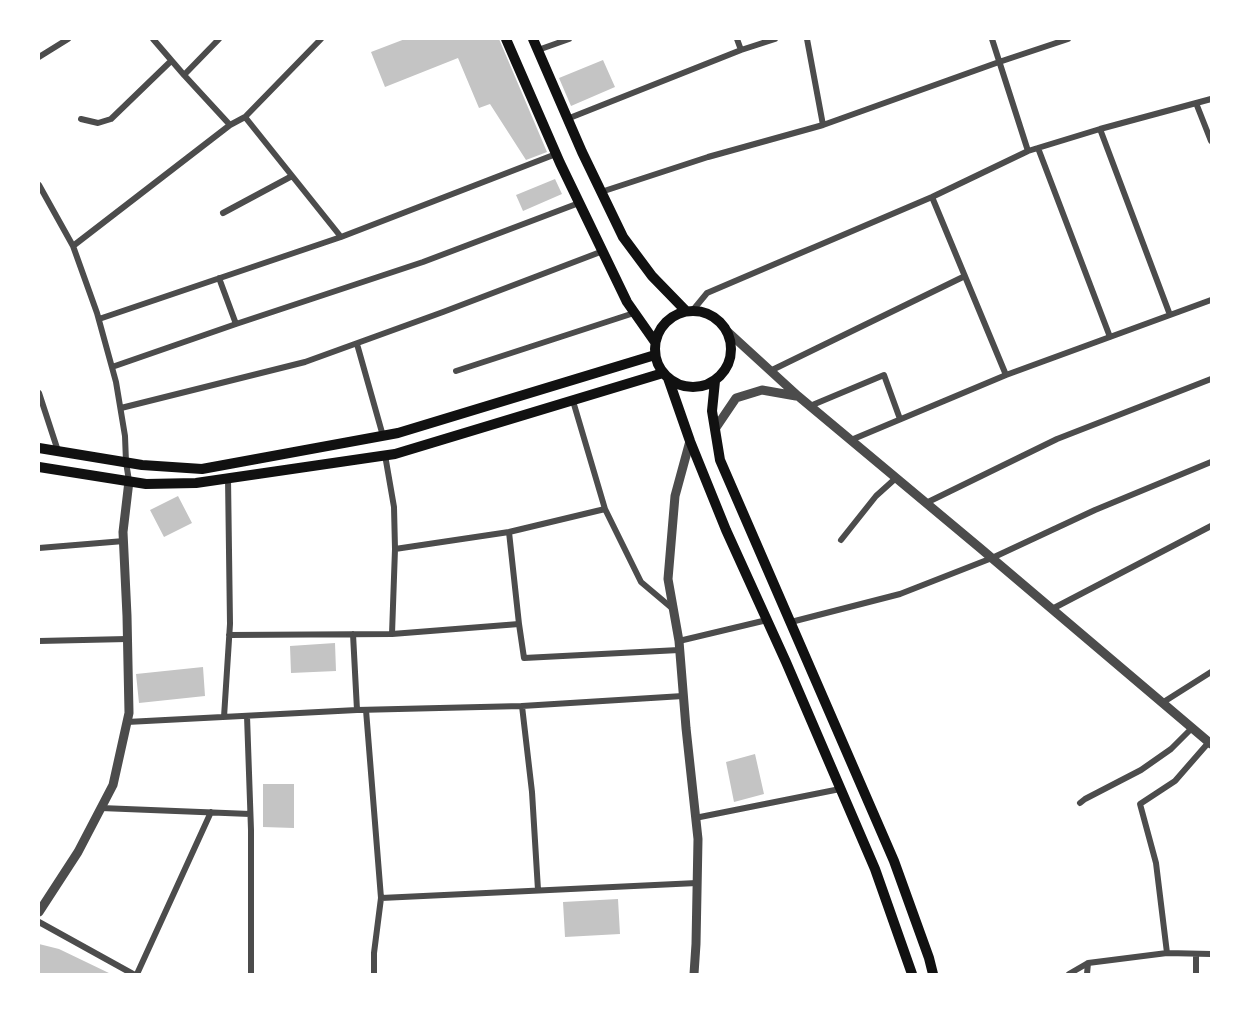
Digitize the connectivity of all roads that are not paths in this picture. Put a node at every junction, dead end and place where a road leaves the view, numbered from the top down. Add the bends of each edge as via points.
1 (68, 39) edge
2 (153, 39) edge
3 (219, 39) edge
4 (321, 39) edge
5 (506, 39) edge
6 (533, 39) edge
7 (568, 39) edge
8 (736, 39) edge
9 (775, 39) edge
10 (807, 39) edge
11 (992, 39) edge
12 (1068, 39) edge
13 (538, 50) junction
14 (741, 50) junction
15 (39, 57) edge
16 (171, 61) junction
17 (999, 62) junction
18 (184, 75) junction
19 (1211, 99) edge
20 (1196, 103) junction
21 (245, 117) junction
22 (81, 119) dead end
23 (567, 119) junction
24 (230, 124) junction
25 (823, 125) junction
26 (1100, 129) junction
27 (1211, 141) edge
28 (1038, 148) junction
29 (1028, 152) junction
30 (556, 154) junction
31 (292, 176) junction
32 (39, 185) edge
33 (601, 192) junction
34 (45, 196) junction
35 (932, 197) junction
36 (39, 202) edge
37 (579, 203) junction
38 (223, 213) dead end
39 (340, 237) junction
40 (73, 246) junction
41 (603, 251) junction
42 (965, 276) junction
43 (219, 278) junction
44 (1211, 300) edge
45 (690, 310) junction
46 (634, 313) junction
47 (1170, 315) junction
48 (99, 319) junction
49 (236, 324) junction
50 (728, 332) junction
51 (1110, 337) junction
52 (655, 342) junction
53 (357, 344) junction
54 (655, 355) junction
55 (112, 367) junction
56 (456, 371) dead end
57 (770, 371) junction
58 (1006, 375) junction
59 (666, 376) junction
60 (1211, 380) edge
61 (715, 381) junction
62 (39, 393) edge
63 (798, 396) junction
64 (573, 401) junction
65 (810, 406) junction
66 (121, 408) junction
67 (900, 419) junction
68 (715, 429) junction
69 (383, 436) junction
70 (851, 440) junction
71 (690, 441) junction
72 (39, 448) edge
73 (58, 451) junction
74 (385, 455) junction
75 (126, 462) junction
76 (1211, 462) edge
77 (39, 466) edge
78 (228, 478) junction
79 (896, 478) junction
80 (129, 481) junction
81 (926, 503) junction
82 (605, 508) junction
83 (1211, 526) edge
84 (508, 532) junction
85 (841, 540) dead end
86 (124, 541) junction
87 (39, 548) edge
88 (395, 549) junction
89 (992, 558) junction
90 (674, 609) junction
91 (1052, 609) junction
92 (767, 620) junction
93 (791, 622) junction
94 (519, 624) junction
95 (229, 634) junction
96 (353, 634) junction
97 (392, 634) junction
98 (127, 639) junction
99 (39, 641) edge
100 (679, 645) junction
101 (1211, 672) edge
102 (683, 696) junction
103 (1162, 703) junction
104 (522, 706) junction
105 (357, 710) junction
106 (366, 710) junction
107 (247, 716) junction
108 (224, 717) junction
109 (127, 723) junction
110 (1192, 728) junction
111 (1210, 743) edge
112 (840, 789) junction
113 (1080, 803) dead end
114 (101, 808) junction
115 (211, 812) junction
116 (250, 814) junction
117 (695, 818) junction
118 (697, 883) junction
119 (538, 890) junction
120 (381, 898) junction
121 (39, 912) edge
122 (39, 922) edge
123 (1167, 953) junction
124 (1196, 954) junction
125 (1211, 954) edge
126 (1088, 963) junction
127 (135, 974) edge
128 (251, 974) edge
129 (374, 974) edge
130 (694, 974) edge
131 (912, 974) edge
132 (933, 974) edge
133 (1069, 974) edge
134 (1087, 974) edge
135 (1196, 974) edge

1 - 15 street
2 - 16 street
3 - 18 street
4 - 21 street
5 - 30 main road
6 - 13 main road
7 - 13 street
8 - 14 street
9 - 14 street
10 - 25 street
11 - 17 street
12 - 17 street
13 - 23 main road
14 - 23 street
16 - 18 street
16 - 22 street via 111,119 98,123
17 - 25 street
17 - 29 street
18 - 24 street
19 - 20 street
20 - 26 street
20 - 27 street
21 - 24 street
21 - 31 street
23 - 33 main road
24 - 40 street
25 - 33 street
26 - 28 street
26 - 47 street
28 - 29 street
28 - 51 street
29 - 35 street
30 - 37 main road
30 - 39 street
31 - 38 street
31 - 39 street
32 - 34 street
33 - 45 main road via 624,237 652,276
34 - 36 street
34 - 40 street
35 - 42 street
35 - 45 street via 707,293
37 - 41 main road
37 - 49 street via 423,262
39 - 43 street
40 - 48 street
41 - 46 main road
41 - 53 street
42 - 57 street
42 - 58 street
43 - 48 street
43 - 49 street
44 - 47 street
45 - 50 main road via 713,316
45 - 52 main road via 666,322
46 - 52 main road
46 - 56 street
47 - 51 street
48 - 55 street
49 - 55 street
50 - 57 street
50 - 61 main road via 732,353 723,374
51 - 58 street
52 - 54 main road
53 - 66 street via 305,362
53 - 69 street
54 - 59 main road
54 - 69 main road
55 - 66 street
57 - 63 street
58 - 67 street
59 - 61 main road via 691,387
59 - 64 main road
59 - 71 main road
60 - 81 street via 1057,439
61 - 68 main road
62 - 73 street
63 - 65 street
63 - 68 street via 762,390 736,398
64 - 74 main road
64 - 82 street
65 - 67 street via 885,375
65 - 70 street
66 - 75 street
67 - 70 street
68 - 93 main road via 720,460
69 - 75 main road via 202,469
70 - 79 street
71 - 90 street via 675,496 668,579
71 - 92 main road
72 - 73 main road
73 - 75 main road
74 - 78 main road
74 - 88 street via 394,507
75 - 80 street
76 - 89 street
77 - 80 main road
78 - 80 main road via 196,483
78 - 95 street
79 - 81 street
79 - 85 street via 876,496
80 - 86 street
81 - 89 street
82 - 84 street
82 - 90 street via 641,582
83 - 91 street
84 - 88 street
84 - 94 street
86 - 87 street
86 - 98 street
88 - 97 street
89 - 91 street
89 - 93 street via 900,594
90 - 100 street
91 - 103 street
92 - 100 street
92 - 112 main road
93 - 132 main road via 894,861
94 - 97 street
94 - 100 street via 524,658
95 - 96 street
95 - 108 street
96 - 97 street
96 - 105 street
98 - 99 street
98 - 109 street
100 - 102 street
101 - 103 street
102 - 104 street
102 - 117 street
103 - 110 street
104 - 106 street
104 - 119 street
105 - 106 street
105 - 107 street
106 - 120 street
107 - 108 street
107 - 116 street
108 - 109 street
109 - 114 street via 113,785
110 - 111 street
110 - 113 street via 1142,770
111 - 123 street via 1175,781 1140,804 1156,864
112 - 117 street
112 - 131 main road
114 - 115 street
114 - 121 street
115 - 116 street
115 - 127 street
116 - 128 street
117 - 118 street
118 - 119 street
118 - 130 street
119 - 120 street
120 - 129 street
122 - 127 street
123 - 124 street
123 - 126 street
124 - 125 street
124 - 135 street
126 - 133 street
126 - 134 street

